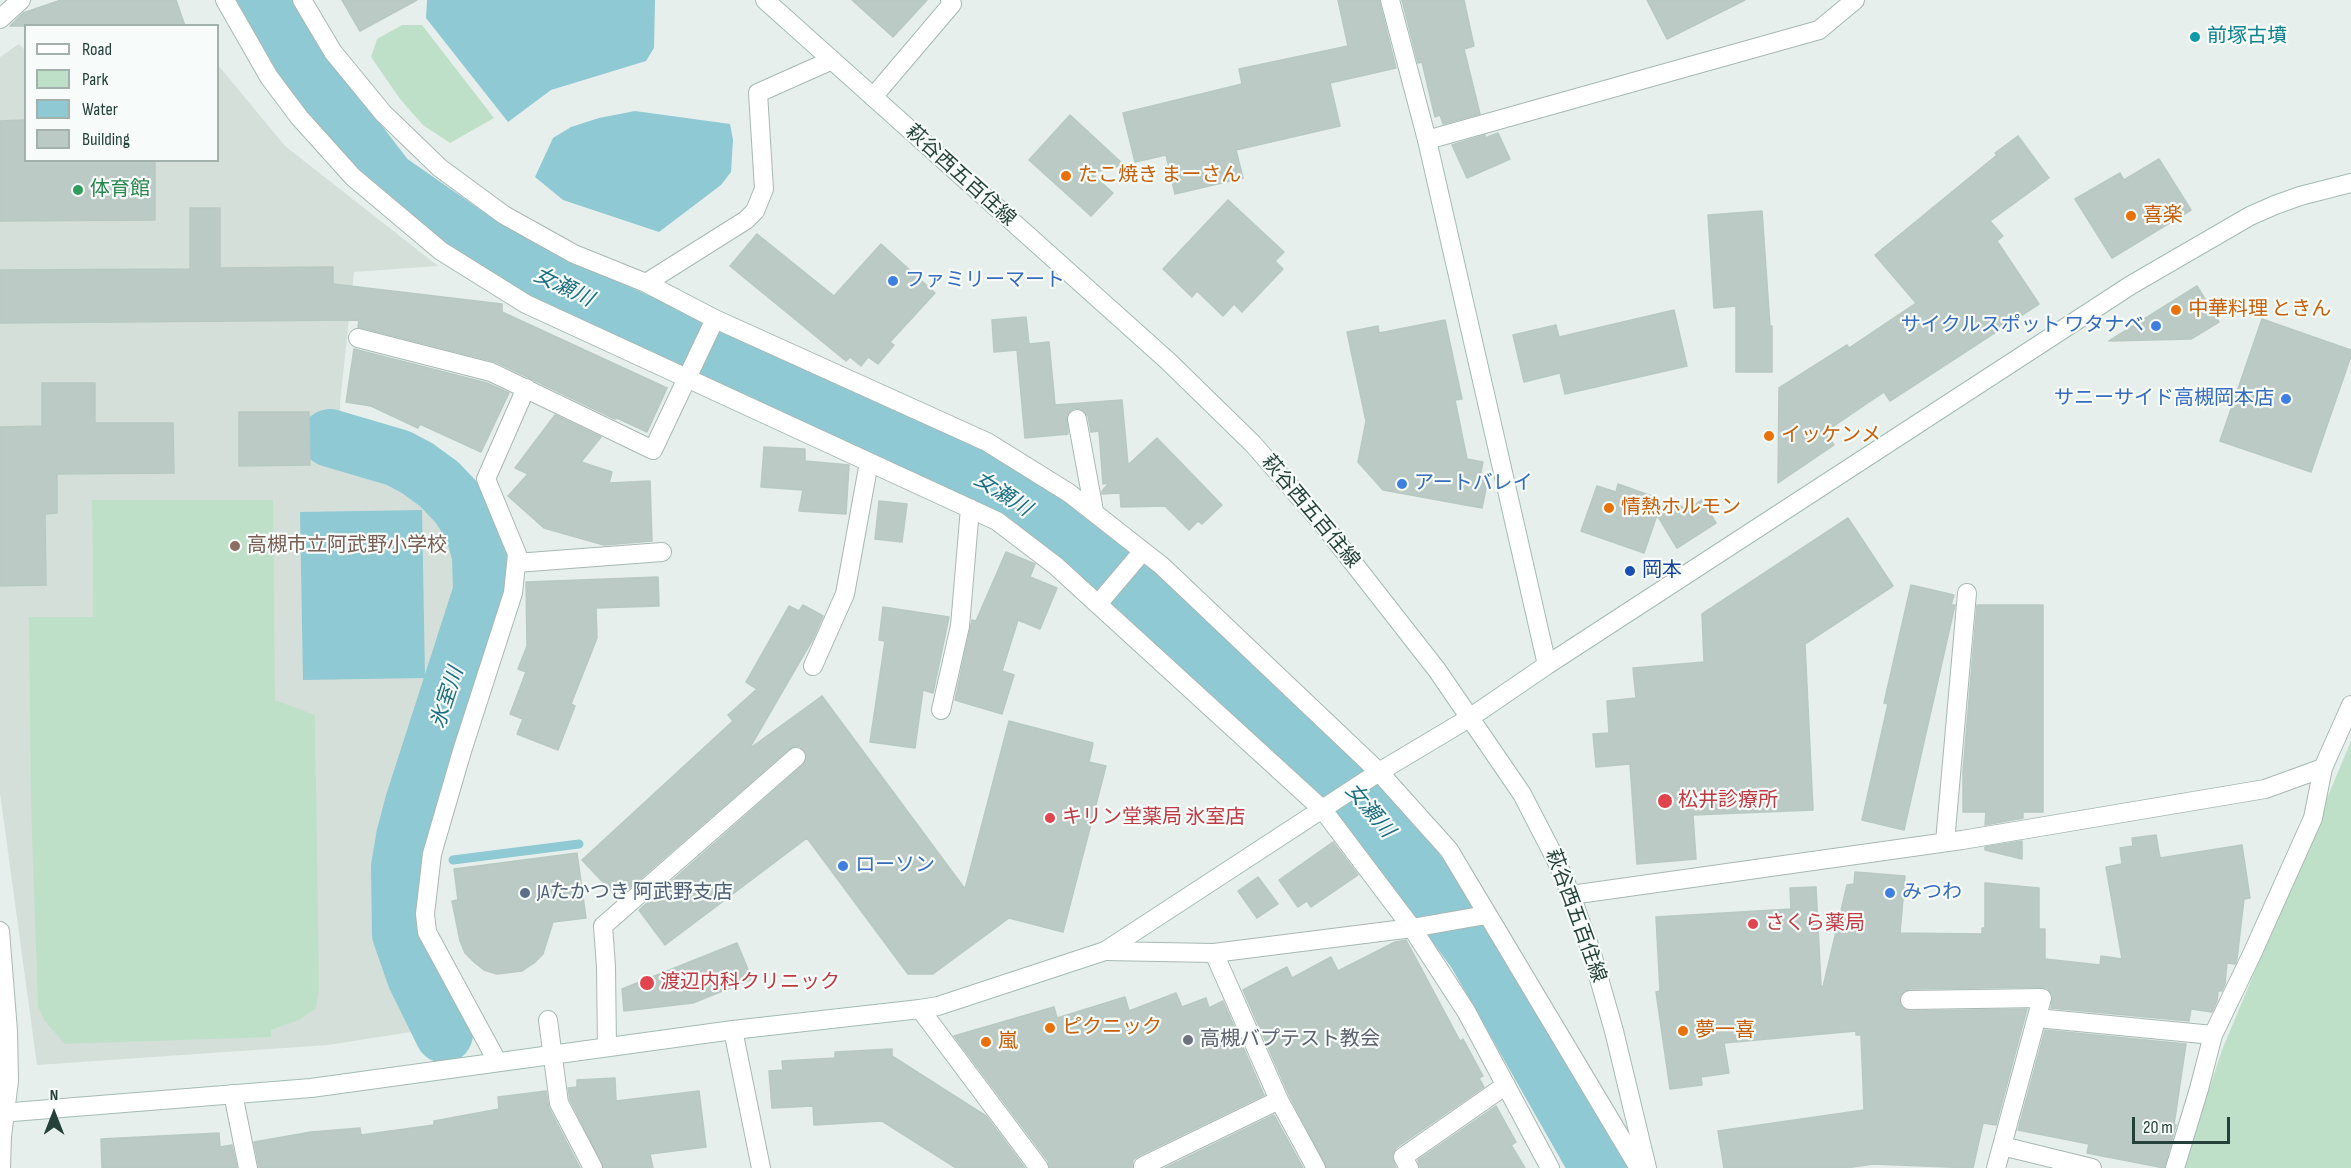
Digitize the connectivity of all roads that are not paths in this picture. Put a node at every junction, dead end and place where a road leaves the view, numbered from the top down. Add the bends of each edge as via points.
1 (21, 0) edge
2 (225, 0) edge
3 (302, 0) edge
4 (765, 0) edge
5 (1390, 0) edge
6 (1855, 0) edge
7 (953, 1) edge
8 (0, 18) edge
9 (832, 60) junction
10 (873, 97) junction
11 (1427, 140) junction
12 (2351, 183) edge
13 (646, 283) junction
14 (715, 319) junction
15 (358, 338) dead end
16 (687, 377) junction
17 (526, 388) junction
18 (1077, 419) dead end
19 (869, 462) junction
20 (970, 508) junction
21 (1094, 511) junction
22 (662, 552) dead end
23 (1139, 556) junction
24 (516, 563) junction
25 (1967, 593) dead end
26 (1103, 598) junction
27 (1547, 665) junction
28 (813, 666) dead end
29 (2351, 705) edge
30 (941, 710) dead end
31 (1471, 717) junction
32 (796, 757) dead end
33 (2323, 768) junction
34 (1374, 775) junction
35 (1328, 806) junction
36 (1945, 842) junction
37 (1571, 895) junction
38 (1486, 915) junction
39 (1418, 927) junction
40 (0, 932) edge
41 (1105, 951) junction
42 (1214, 953) junction
43 (1911, 1000) dead end
44 (920, 1009) junction
45 (2037, 1018) junction
46 (548, 1020) dead end
47 (733, 1030) junction
48 (2213, 1035) junction
49 (607, 1047) junction
50 (553, 1055) junction
51 (497, 1061) junction
52 (1506, 1085) junction
53 (233, 1094) junction
54 (1279, 1100) junction
55 (2, 1113) edge
56 (2002, 1146) junction
57 (1143, 1166) dead end
58 (1, 1168) edge
59 (248, 1168) edge
60 (593, 1168) edge
61 (760, 1168) edge
62 (1039, 1168) edge
63 (1316, 1168) edge
64 (1409, 1168) edge
65 (1550, 1168) edge
66 (1639, 1168) edge
67 (1647, 1168) edge
68 (1996, 1168) edge
69 (2092, 1168) edge
70 (2175, 1168) edge

1 - 8 street
2 - 16 street via 269,77 299,117 354,177 441,251 526,304
3 - 13 street via 357,83 410,142 440,168 538,236
4 - 9 street, 萩谷西五百住線
5 - 11 street
6 - 11 street via 1819,30
7 - 10 street
9 - 10 street, 萩谷西五百住線
9 - 13 street via 758,93 764,189 755,211
10 - 31 street, 萩谷西五百住線 via 1168,362 1253,444 1322,523
11 - 27 street
12 - 27 street via 2300,196 2258,213 2131,285
13 - 14 street
14 - 16 street
14 - 21 street via 987,442
15 - 17 street via 491,372
16 - 17 street via 653,450
16 - 19 street
17 - 24 street via 486,478 517,554
18 - 21 street
19 - 20 street
19 - 28 street via 845,594
20 - 26 street via 997,521
20 - 30 street via 960,626
21 - 23 street
22 - 24 street
23 - 26 street
23 - 34 street via 1262,660
24 - 51 street via 513,593 432,854 425,914 427,932
25 - 36 street
26 - 35 street
27 - 31 street
29 - 33 street
31 - 34 street
31 - 37 street, 萩谷西五百住線 via 1522,794
32 - 49 street via 603,926
33 - 36 street via 2265,789
33 - 48 street via 2313,818
34 - 35 street
34 - 38 street via 1449,850
35 - 39 street
35 - 41 street
36 - 37 street
37 - 67 street, 萩谷西五百住線 via 1614,1031
38 - 39 street
38 - 66 street
39 - 42 street
39 - 52 street
40 - 55 street via 9,1081
41 - 42 street
41 - 44 street
42 - 54 street
43 - 45 street via 2042,998
44 - 47 street
44 - 62 street
45 - 48 street
45 - 56 street
46 - 50 street
47 - 49 street
47 - 61 street
48 - 70 street
49 - 50 street
50 - 51 street
50 - 60 street via 559,1103
51 - 53 street via 311,1088
52 - 64 street via 1403,1157
52 - 65 street
53 - 55 street
53 - 59 street
54 - 57 street
54 - 63 street
55 - 58 street
56 - 68 street
56 - 69 street

